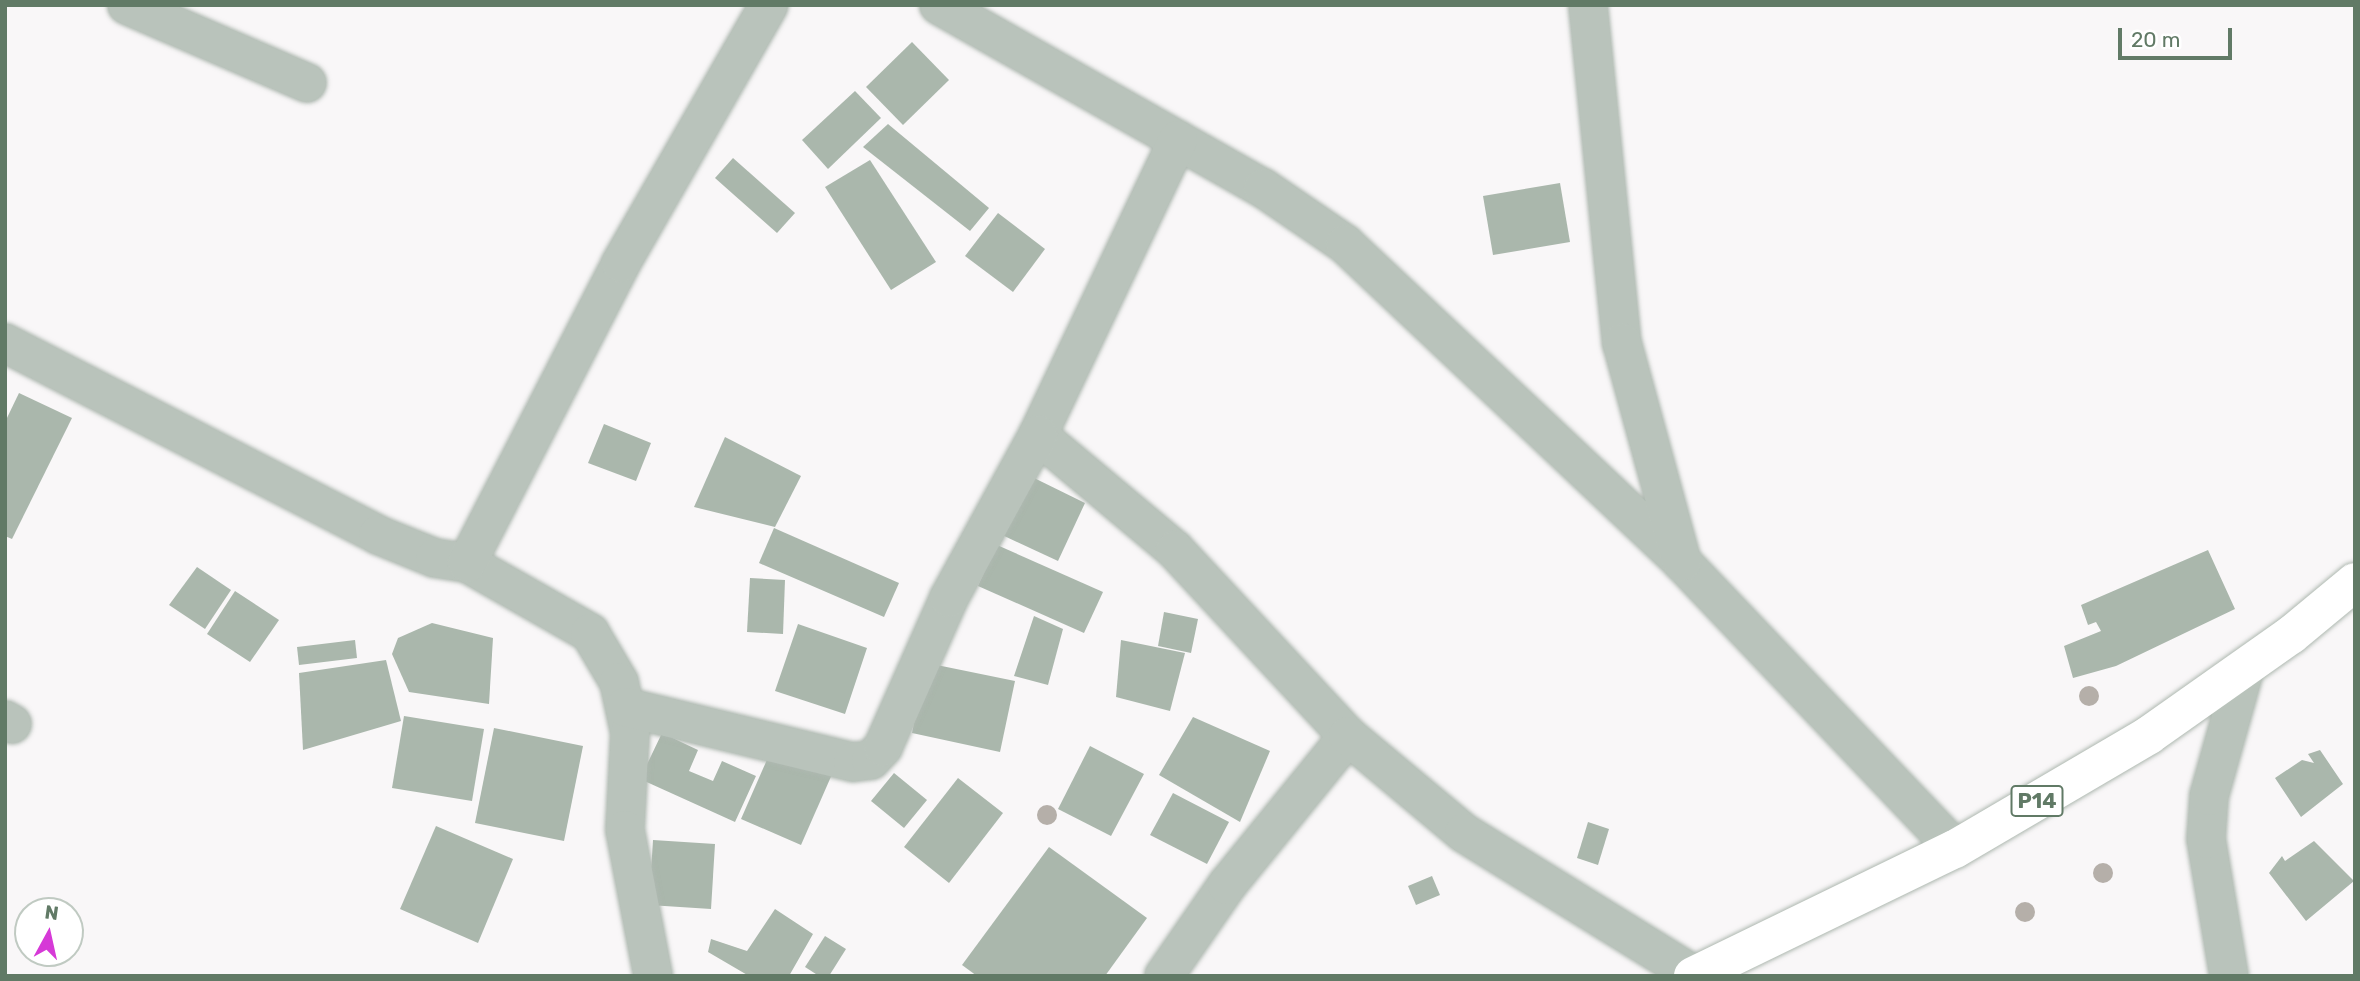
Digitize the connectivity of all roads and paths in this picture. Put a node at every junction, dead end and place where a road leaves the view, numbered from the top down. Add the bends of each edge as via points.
1 (127, 5) edge
2 (769, 5) edge
3 (939, 5) edge
4 (1588, 5) edge
5 (307, 83) dead end
6 (1178, 140) junction
7 (5, 343) edge
8 (1038, 435) junction
9 (1682, 562) junction
10 (467, 563) junction
11 (2351, 596) edge
12 (2245, 668) junction
13 (625, 707) junction
14 (1348, 736) junction
15 (1955, 849) junction
16 (653, 976) edge
17 (1164, 976) edge
18 (1693, 976) edge
19 (2229, 976) edge

1 - 5 street
2 - 10 street via 621,263
3 - 6 street
4 - 9 street via 1622,343
6 - 8 street
6 - 9 street via 1345,244
7 - 10 street via 378,535 435,558
8 - 13 street via 949,598 884,747 871,760 853,762
8 - 14 street via 1175,550
9 - 15 street
10 - 13 street via 590,632 619,682
11 - 12 main road, P14
12 - 15 main road, P14 via 2149,735
12 - 19 street via 2209,796 2206,839
13 - 16 street via 630,733 625,830
14 - 17 street via 1227,885
14 - 18 street via 1464,833
15 - 18 main road, P14

